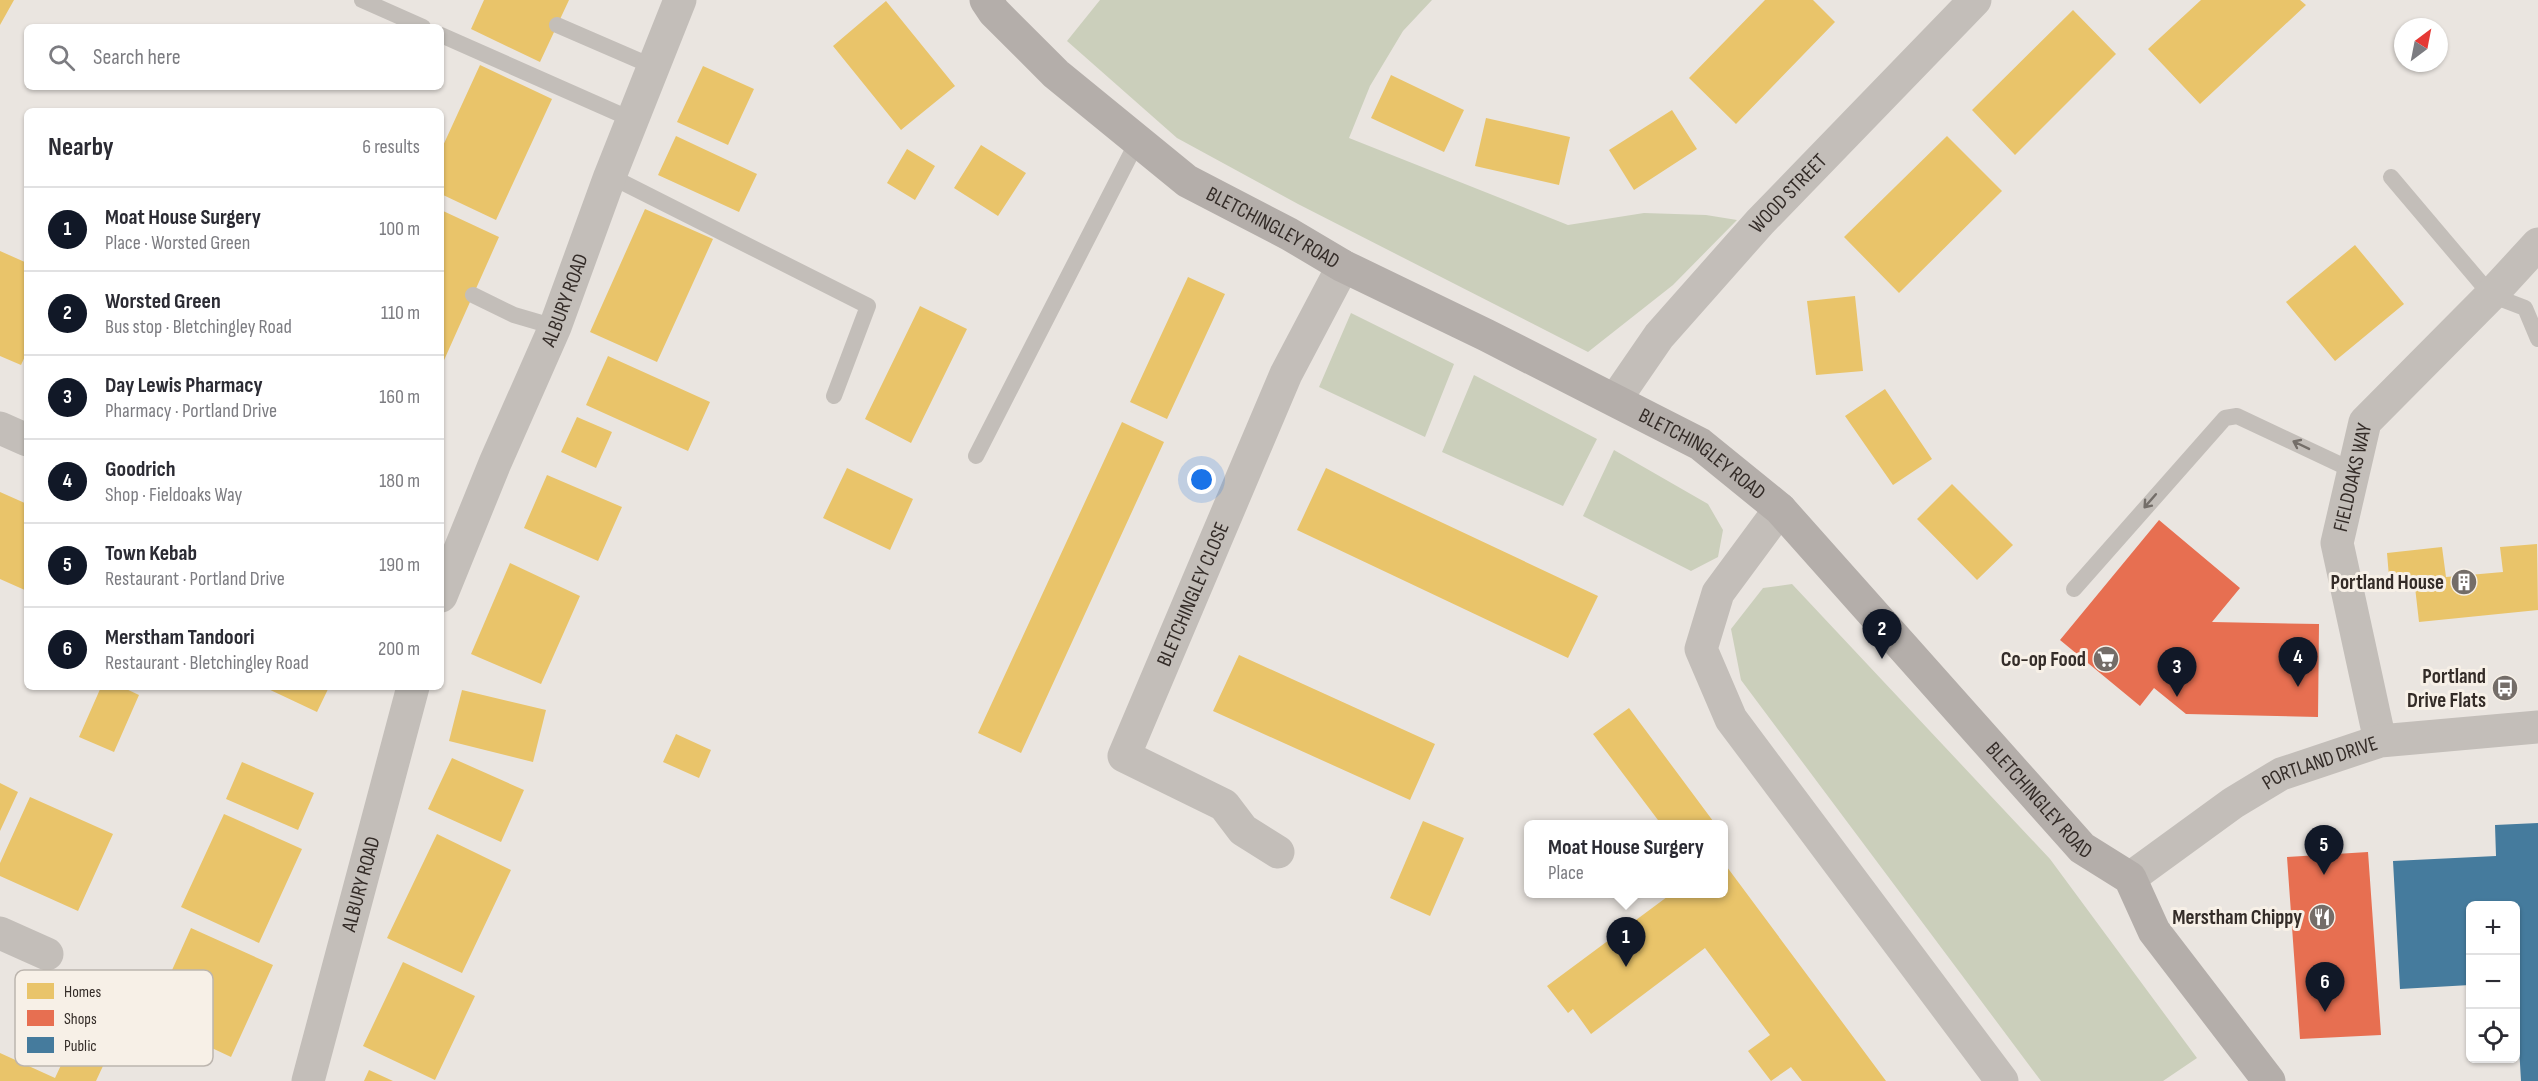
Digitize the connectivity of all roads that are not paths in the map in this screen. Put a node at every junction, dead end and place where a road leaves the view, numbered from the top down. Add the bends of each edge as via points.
1 (362, 0) edge
2 (680, 0) edge
3 (986, 0) edge
4 (1975, 0) edge
5 (416, 24) edge
6 (557, 25) dead end
7 (444, 36) edge
8 (654, 67) junction
9 (633, 120) junction
10 (1137, 142) junction
11 (610, 176) junction
12 (2391, 177) dead end
13 (2538, 244) edge
14 (1343, 266) junction
15 (2491, 295) junction
16 (473, 296) dead end
17 (555, 327) junction
18 (2538, 339) edge
19 (834, 396) dead end
20 (1615, 400) junction
21 (0, 428) edge
22 (24, 439) edge
23 (976, 456) dead end
24 (2354, 471) junction
25 (1780, 509) junction
26 (444, 589) edge
27 (2074, 589) dead end
28 (412, 690) edge
29 (2538, 728) edge
30 (2380, 741) junction
31 (1278, 852) dead end
32 (2130, 878) junction
33 (0, 933) edge
34 (47, 954) dead end
35 (2260, 1078) edge
36 (308, 1081) edge
37 (2002, 1081) edge

1 - 5 lane
2 - 8 street, ALBURY ROAD
3 - 10 street, BLETCHINGLEY ROAD via 1056,74
4 - 20 street, WOOD STREET via 1760,222 1659,336
6 - 8 lane
7 - 9 lane
8 - 9 street, ALBURY ROAD
9 - 11 street, ALBURY ROAD
10 - 14 street, BLETCHINGLEY ROAD via 1187,181
10 - 23 lane
11 - 17 street, ALBURY ROAD
11 - 19 lane via 868,306
12 - 15 lane
13 - 15 street, FIELDOAKS WAY
14 - 20 street, BLETCHINGLEY ROAD
14 - 31 street, BLETCHINGLEY CLOSE via 1286,374 1124,756 1224,805 1243,830
15 - 18 lane via 2525,308
15 - 24 street, FIELDOAKS WAY via 2365,422
16 - 17 lane via 514,315
17 - 26 street, ALBURY ROAD
20 - 25 street, BLETCHINGLEY ROAD via 1700,444
21 - 22 street
24 -> 27 lane via 2237,416 2224,418
24 - 30 street, FIELDOAKS WAY via 2337,543
25 - 32 street, BLETCHINGLEY ROAD via 2082,848
25 - 37 street via 1718,593 1701,648 1731,719
28 - 36 street, ALBURY ROAD
29 - 30 street, PORTLAND DRIVE
30 - 32 street, PORTLAND DRIVE via 2281,774 2233,803
32 - 35 street via 2154,931
33 - 34 street

